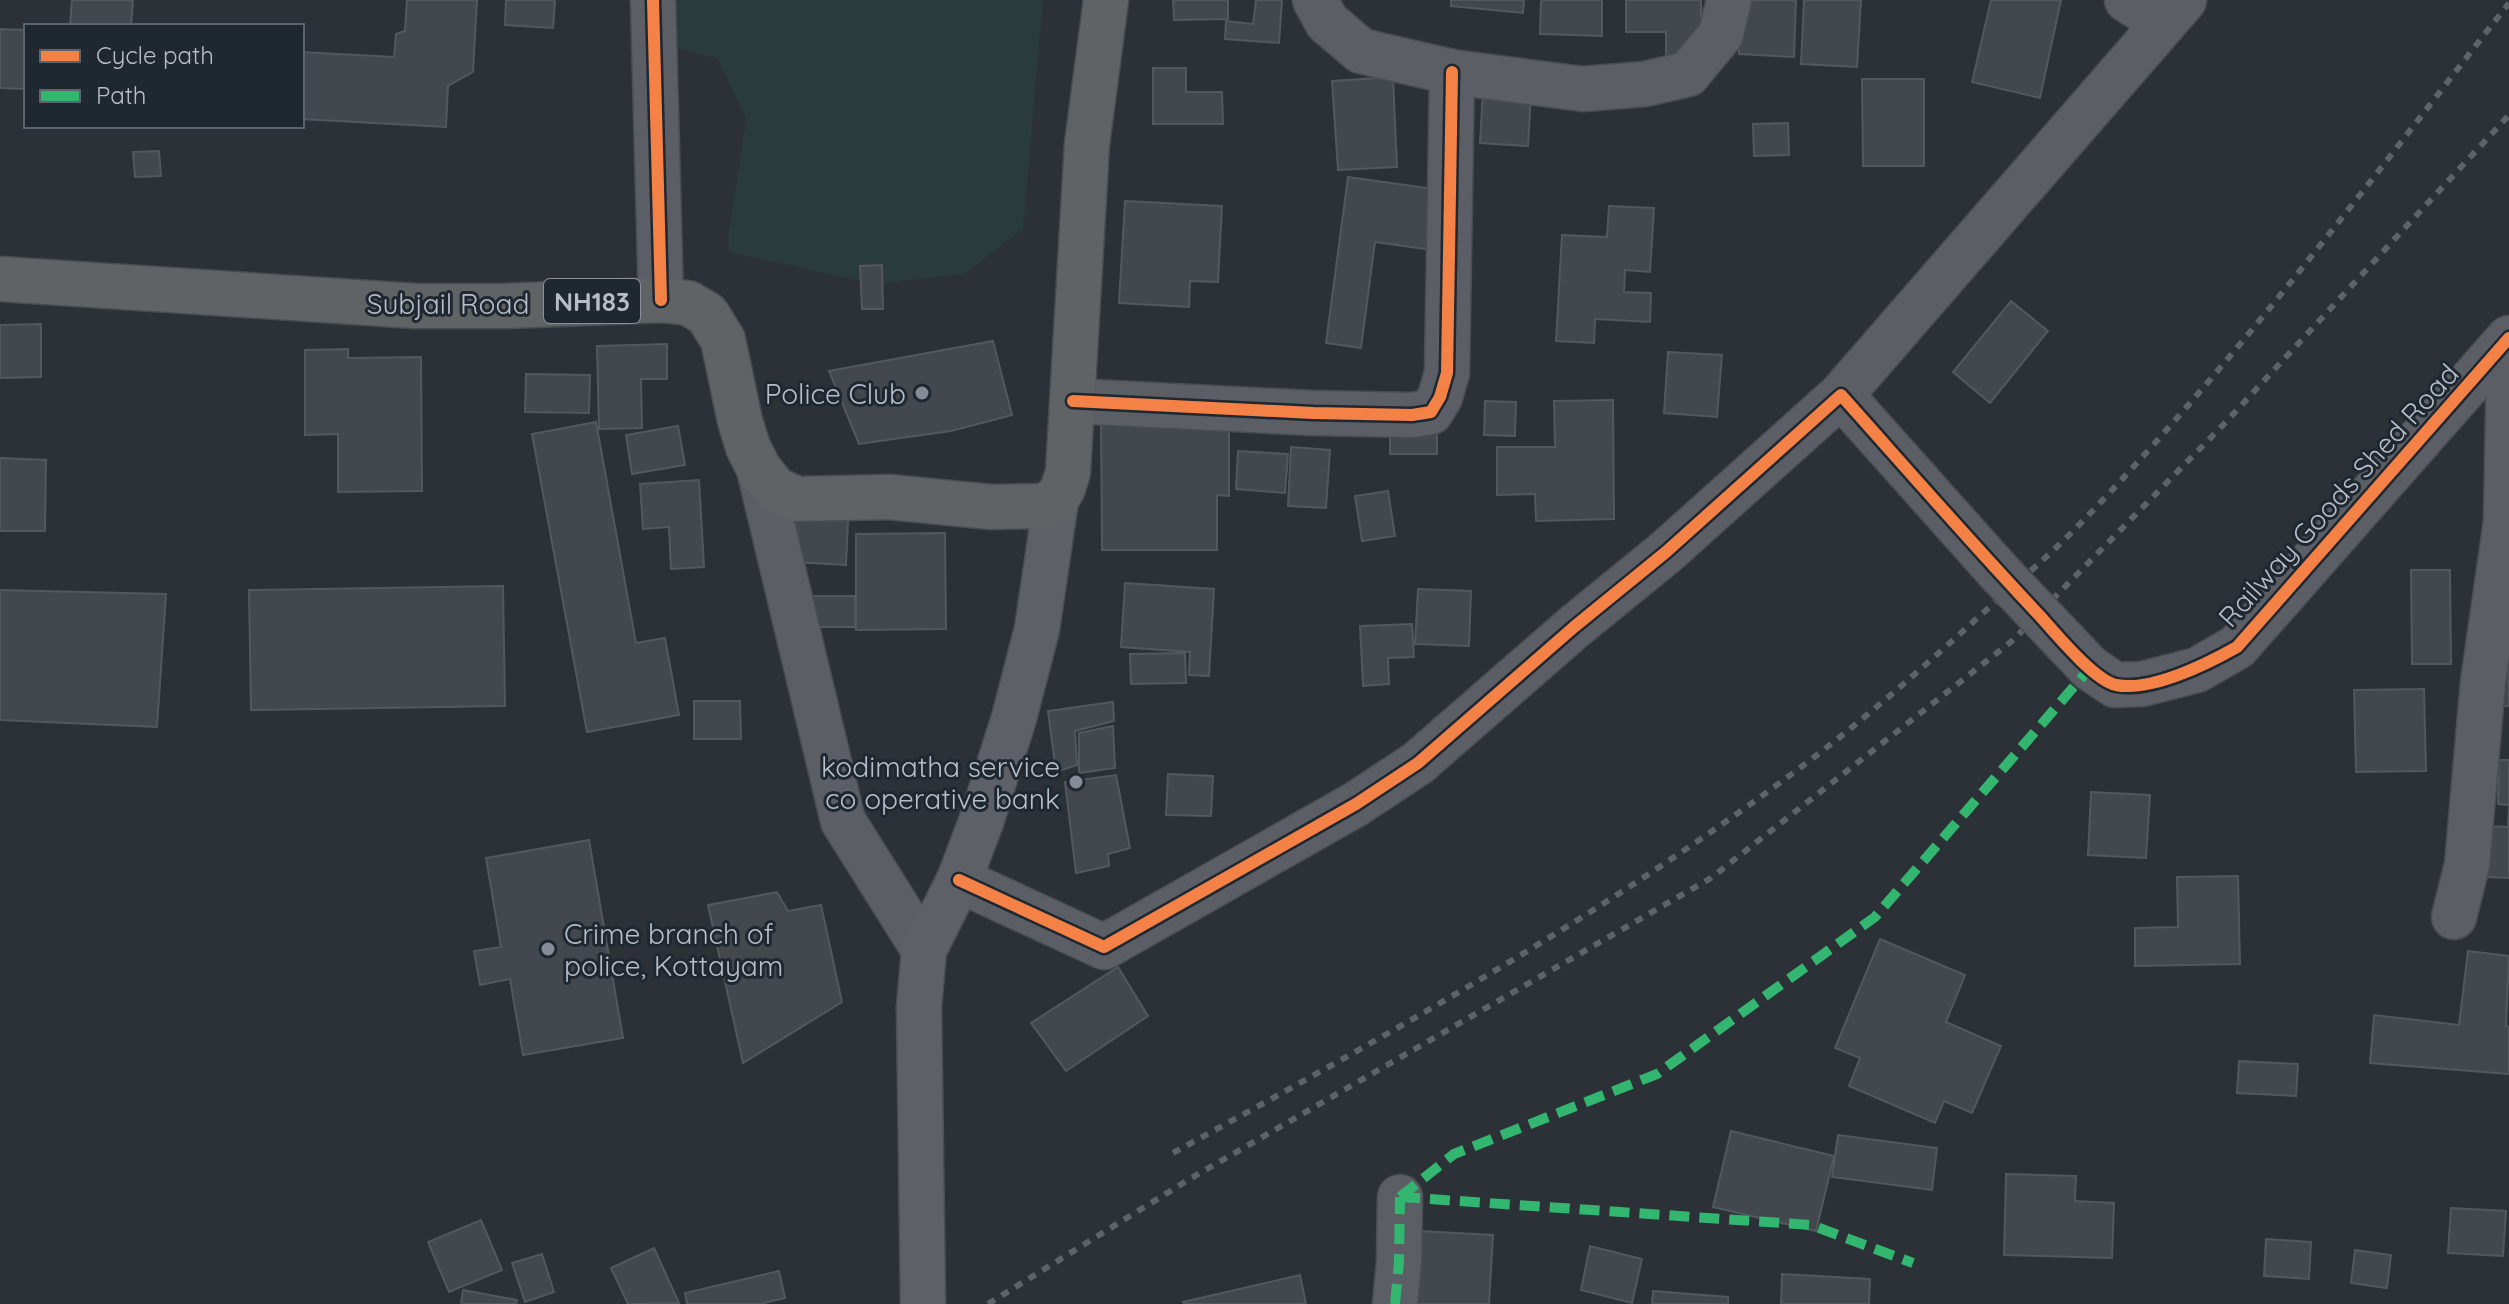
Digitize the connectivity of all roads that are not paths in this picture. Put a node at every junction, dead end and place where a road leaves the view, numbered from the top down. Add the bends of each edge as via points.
1 (653, 0) edge
2 (1106, 0) edge
3 (1315, 0) edge
4 (1729, 0) edge
5 (2127, 0) edge
6 (2174, 11) edge
7 (1452, 72) junction
8 (0, 279) edge
9 (661, 300) junction
10 (2509, 338) edge
11 (2509, 362) edge
12 (1841, 395) junction
13 (1073, 401) junction
14 (759, 469) junction
15 (1056, 500) junction
16 (959, 880) junction
17 (2454, 917) dead end
18 (924, 950) junction
19 (1400, 1197) dead end
20 (923, 1304) edge
21 (1395, 1304) edge

1 - 9 street
2 - 13 highway via 1087,144
3 - 7 street via 1327,22 1361,51
4 - 7 street via 1721,34 1688,74 1583,89
5 - 6 street
6 - 12 street
7 - 13 street via 1447,373 1431,412 1313,413
8 - 9 highway, Subjail Road / NH183 via 415,306
9 - 14 highway, Subjail Road / NH183 via 688,303 707,314 723,340 740,421
10 - 12 street, Railway Goods Shed Road, bridge via 2237,647 2197,670 2142,684 2115,685 2090,668
11 - 17 street via 2506,522 2483,682 2467,865
12 - 16 street via 1418,763 1356,804 1104,947
13 - 15 highway via 1068,472
14 - 15 highway, Subjail Road / NH183 via 775,489 797,499 889,497 1014,507
14 - 18 street via 843,821
15 - 16 main road via 1037,629 1010,733
16 - 18 main road
18 - 20 main road, bridge via 919,1007
19 - 21 street

